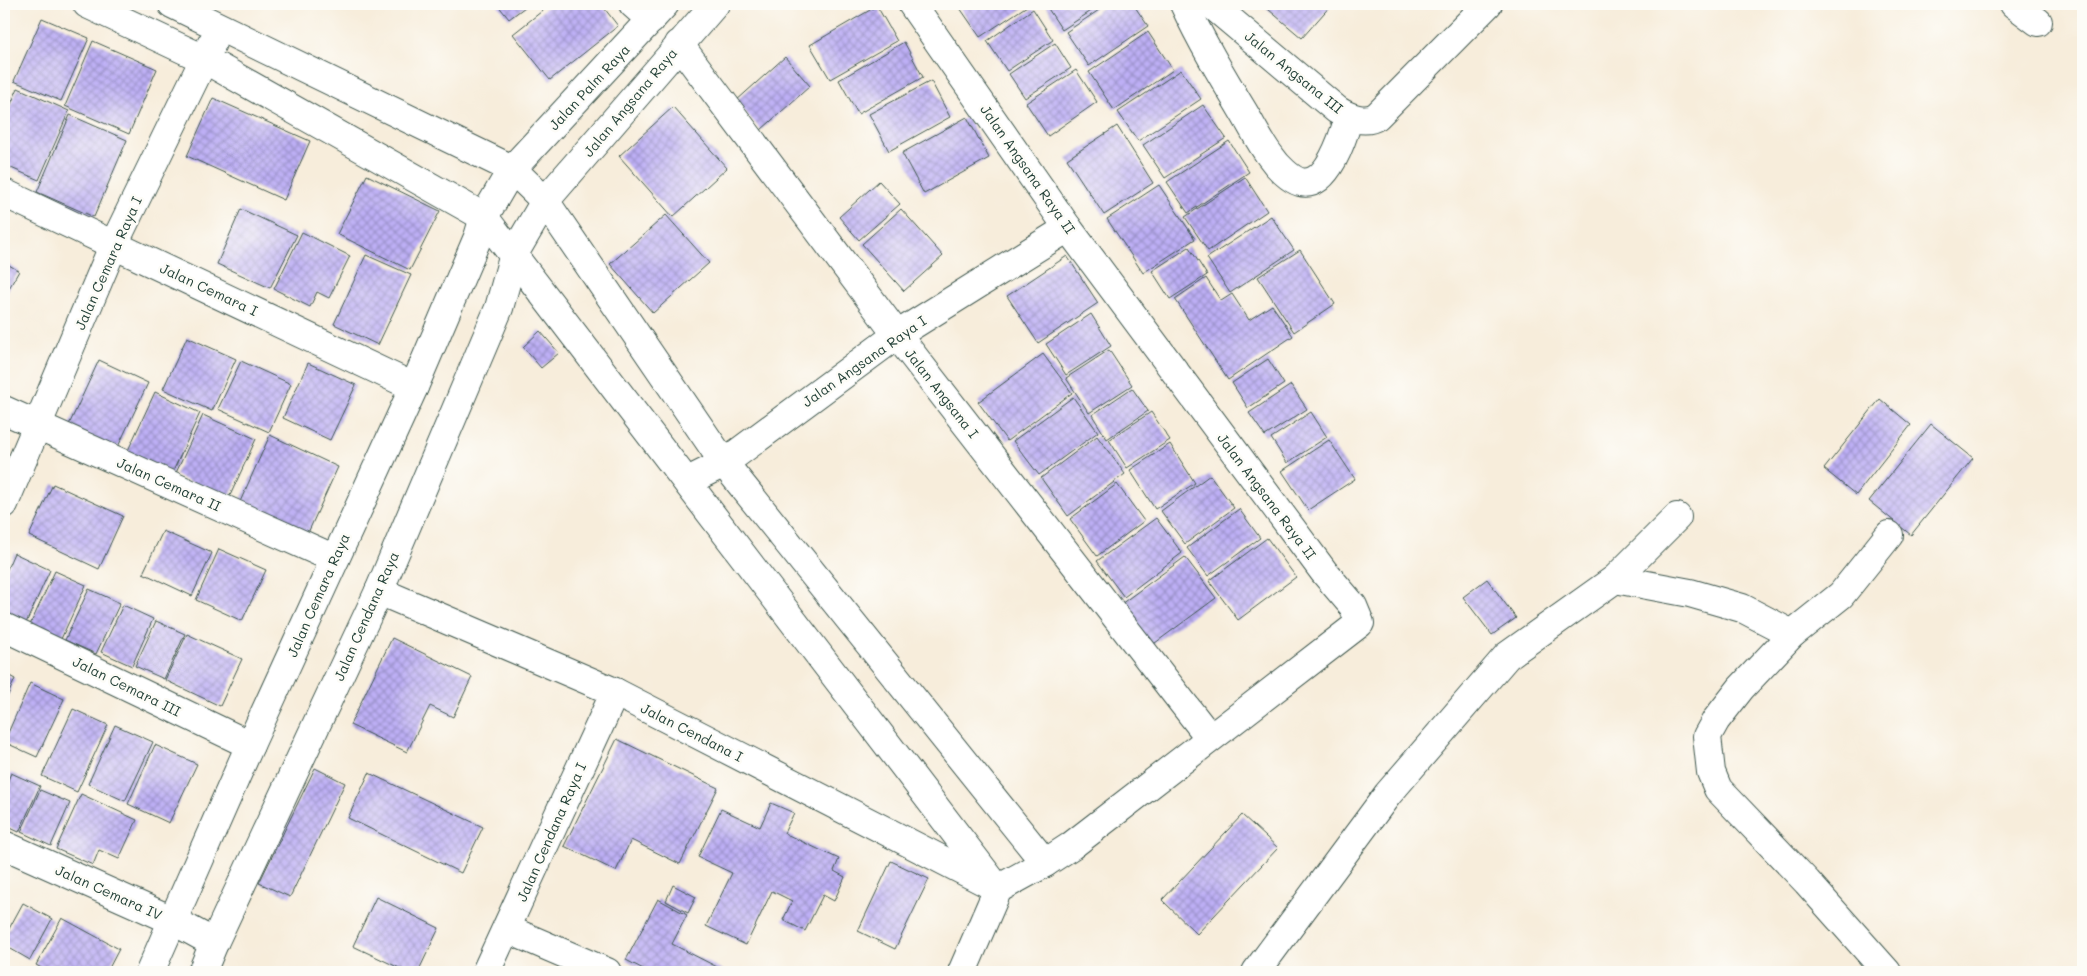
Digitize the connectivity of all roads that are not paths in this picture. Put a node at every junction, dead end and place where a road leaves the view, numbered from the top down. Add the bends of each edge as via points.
1 (86, 4) edge
2 (172, 4) edge
3 (715, 4) edge
4 (912, 4) edge
5 (1184, 4) edge
6 (1211, 4) edge
7 (1488, 4) edge
8 (2014, 4) edge
9 (650, 9) edge
10 (2038, 22) dead end
11 (220, 26) junction
12 (679, 44) junction
13 (204, 59) junction
14 (1349, 116) junction
15 (512, 168) junction
16 (4, 194) edge
17 (545, 201) junction
18 (484, 217) junction
19 (1068, 228) junction
20 (114, 244) junction
21 (514, 254) junction
22 (897, 335) junction
23 (414, 386) junction
24 (4, 410) edge
25 (39, 425) junction
26 (724, 463) junction
27 (688, 481) junction
28 (4, 504) edge
29 (1677, 517) dead end
30 (1888, 535) dead end
31 (334, 559) junction
32 (1615, 579) junction
33 (379, 591) junction
34 (4, 627) edge
35 (1792, 634) junction
36 (615, 692) junction
37 (1210, 738) junction
38 (250, 745) junction
39 (4, 845) edge
40 (1045, 863) junction
41 (998, 889) junction
42 (174, 921) junction
43 (508, 929) junction
44 (214, 943) junction
45 (150, 972) edge
46 (202, 972) edge
47 (486, 972) edge
48 (607, 972) edge
49 (962, 972) edge
50 (1256, 972) edge
51 (1887, 972) edge

1 - 13 street
2 - 11 street
3 - 12 street, Jalan Angsana Raya
4 - 19 street, Jalan Angsana Raya II
5 - 14 street via 1200,38 1271,157 1290,176 1301,182 1321,175 1333,161
6 - 14 street, Jalan Angsana III via 1337,110
7 - 14 street, Jalan Angsana III via 1377,116 1357,119
8 - 10 street
9 - 15 street, Jalan Palm Raya
11 - 13 street, Jalan Cemara Raya I
11 - 15 street
12 - 17 street, Jalan Angsana Raya
12 - 22 street, Jalan Angsana I
13 - 18 street
13 - 20 street, Jalan Cemara Raya I
15 - 17 street
15 - 18 street, Jalan Palm Raya
16 - 20 street, Jalan Cemara I
17 - 21 street, Jalan Angsana Raya
17 - 26 street
18 - 21 street
18 - 23 street, Jalan Cemara Raya
19 - 22 street, Jalan Angsana Raya I
19 - 37 street, Jalan Angsana Raya II via 1324,572 1353,606 1360,623
20 - 23 street, Jalan Cemara I
20 - 25 street, Jalan Cemara Raya I
21 - 27 street
21 - 33 street, Jalan Cendana Raya via 499,308
22 - 26 street, Jalan Angsana Raya I
22 - 37 street, Jalan Angsana I
23 - 31 street, Jalan Cemara Raya
24 - 25 street, Jalan Cemara II
25 - 28 street, Jalan Cemara Raya I
25 - 31 street, Jalan Cemara II
26 - 27 street, Jalan Angsana Raya I
26 - 40 street
27 - 41 street
29 - 32 street
30 - 35 street via 1841,595
31 - 38 street, Jalan Cemara Raya
32 - 35 street via 1690,593 1742,608
32 - 50 street via 1507,656 1388,794
33 - 36 street, Jalan Cendana I
33 - 44 street, Jalan Cendana Raya
34 - 38 street, Jalan Cemara III
35 - 51 street via 1716,720 1707,736 1711,772 1718,789
36 - 41 street, Jalan Cendana I
36 - 43 street, Jalan Cendana Raya I
37 - 40 street, Jalan Angsana Raya II
38 - 42 street, Jalan Cemara Raya
39 - 42 street, Jalan Cemara IV
40 - 41 street, Jalan Angsana Raya II
41 - 49 street
42 - 44 street, Jalan Cemara IV
42 - 45 street, Jalan Cemara Raya
43 - 47 street, Jalan Cendana Raya I
43 - 48 street
44 - 46 street, Jalan Cendana Raya

